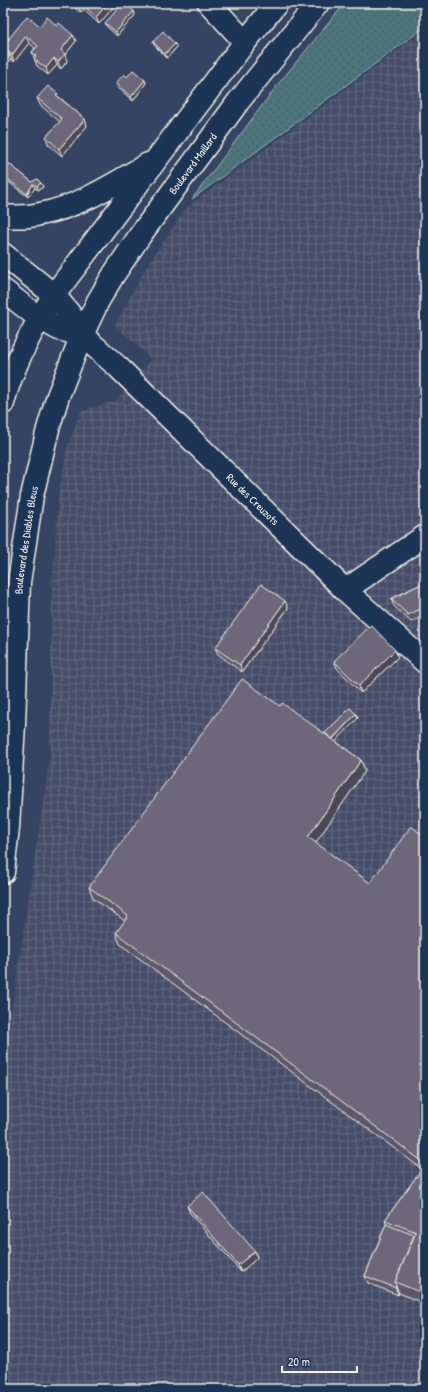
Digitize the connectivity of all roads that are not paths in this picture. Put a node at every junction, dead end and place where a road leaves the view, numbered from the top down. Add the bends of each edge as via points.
1 (209, 3) edge
2 (277, 3) edge
3 (318, 3) edge
4 (245, 42) junction
5 (156, 160) junction
6 (3, 216) edge
7 (3, 254) edge
8 (3, 290) edge
9 (54, 295) junction
10 (39, 318) junction
11 (82, 335) junction
12 (3, 404) edge
13 (425, 536) edge
14 (345, 590) junction
15 (425, 662) edge
16 (3, 872) edge

1 - 4 main road
2 - 4 main road
3 - 11 main road, Boulevard Maillard via 238,102 141,234 110,281
4 - 5 main road
5 - 6 main road via 98,192 64,207 20,217
5 - 9 main road
7 - 9 main road
8 - 10 main road
9 - 10 main road
9 - 11 main road
10 - 11 main road via 59,329
10 - 12 main road via 14,369
11 - 14 main road, Rue des Creuzots
11 - 16 main road, Boulevard des Diables Bleus via 48,429 32,496 19,582 14,724
13 - 14 main road
14 - 15 main road, Rue des Creuzots

